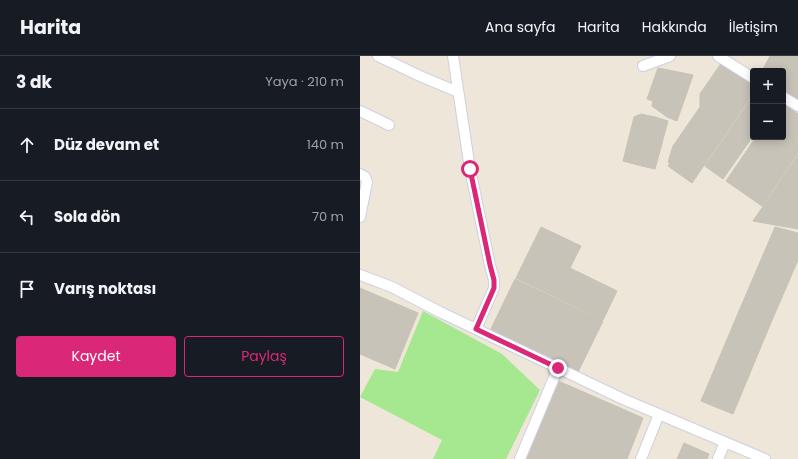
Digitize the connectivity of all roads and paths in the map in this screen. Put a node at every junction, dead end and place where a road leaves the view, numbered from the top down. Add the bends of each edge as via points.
1 (378, 56) edge
2 (453, 56) edge
3 (670, 56) edge
4 (718, 56) edge
5 (643, 66) dead end
6 (750, 76) edge
7 (458, 92) junction
8 (786, 99) edge
9 (798, 106) edge
10 (360, 111) edge
11 (389, 125) dead end
12 (360, 174) edge
13 (360, 217) edge
14 (360, 275) edge
15 (476, 329) junction
16 (558, 368) junction
17 (659, 414) junction
18 (725, 442) junction
19 (520, 459) edge
20 (641, 459) edge
21 (718, 459) edge
22 (765, 459) edge

1 - 7 street
2 - 7 street
3 - 5 street
4 - 6 street
7 - 15 street via 470,169 494,280 494,288
8 - 9 street
10 - 11 street
12 - 13 street via 367,182
14 - 15 street via 392,287
15 - 16 street
16 - 17 street
16 - 19 street
17 - 18 street
17 - 20 street
18 - 21 street
18 - 22 street

